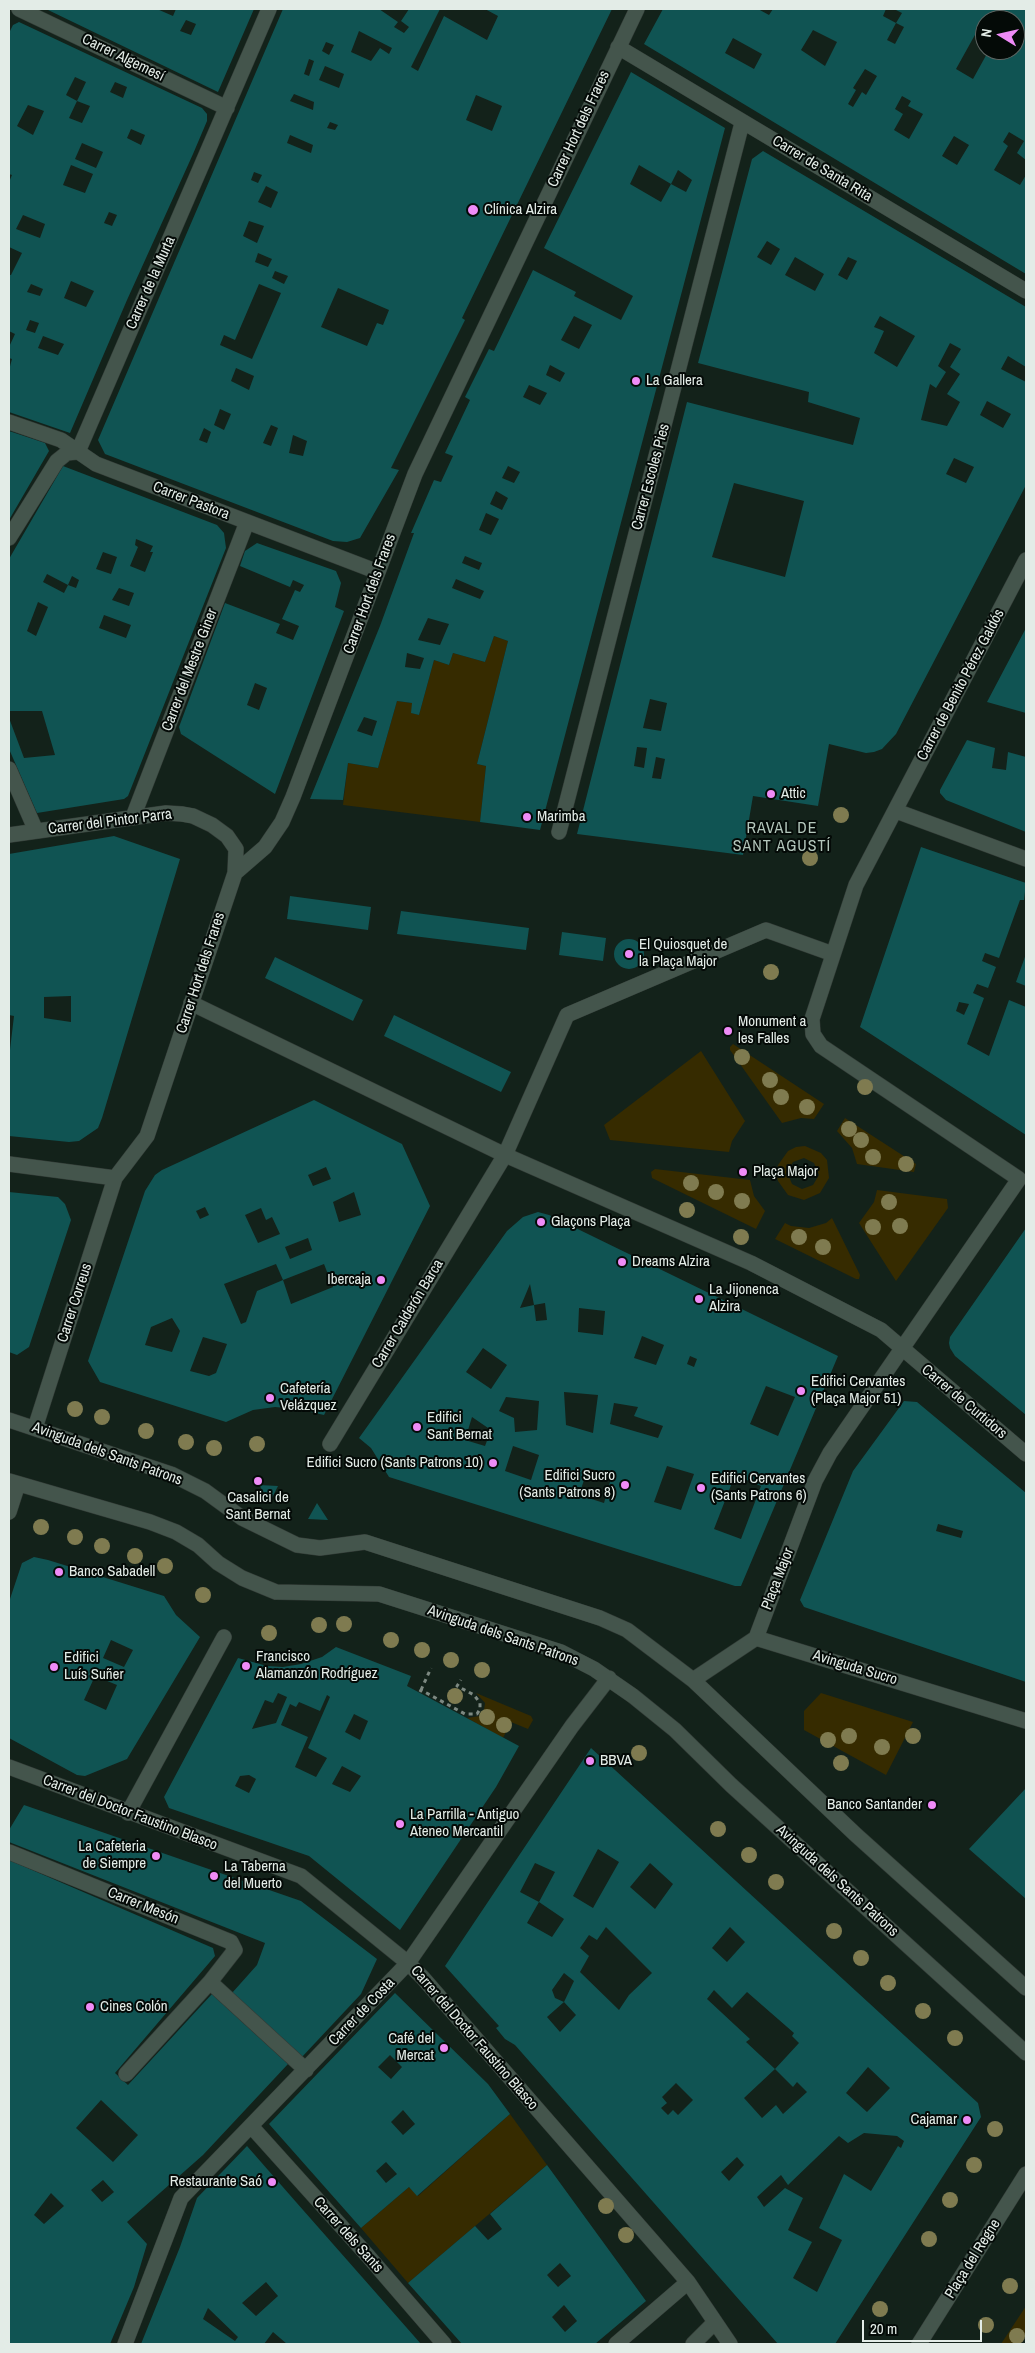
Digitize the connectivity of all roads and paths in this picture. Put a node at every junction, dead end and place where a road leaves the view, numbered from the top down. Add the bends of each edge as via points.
1 (19, 9) edge
2 (269, 9) edge
3 (638, 9) edge
4 (618, 48) junction
5 (227, 108) junction
6 (742, 123) junction
7 (1026, 292) edge
8 (9, 422) edge
9 (77, 452) junction
10 (247, 522) junction
11 (9, 538) edge
12 (1026, 560) edge
13 (378, 572) junction
14 (9, 769) edge
15 (896, 811) junction
16 (133, 817) junction
17 (36, 831) junction
18 (559, 832) dead end
19 (9, 835) edge
20 (1026, 859) edge
21 (235, 873) junction
22 (833, 954) junction
23 (191, 1003) junction
24 (505, 1155) junction
25 (9, 1164) edge
26 (115, 1178) junction
27 (1023, 1182) edge
28 (903, 1350) junction
29 (9, 1420) edge
30 (35, 1428) junction
31 (330, 1444) dead end
32 (1026, 1454) edge
33 (14, 1482) edge
34 (9, 1512) edge
35 (224, 1637) dead end
36 (756, 1638) junction
37 (431, 1668) dead end
38 (609, 1678) junction
39 (461, 1680) dead end
40 (693, 1680) junction
41 (1026, 1721) edge
42 (9, 1767) edge
43 (128, 1813) junction
44 (9, 1852) edge
45 (408, 1964) junction
46 (210, 1982) junction
47 (1026, 1988) edge
48 (1026, 2054) edge
49 (306, 2070) junction
50 (126, 2074) dead end
51 (251, 2126) junction
52 (1026, 2174) edge
53 (688, 2282) junction
54 (715, 2322) junction
55 (125, 2344) edge
56 (444, 2344) edge
57 (616, 2344) edge
58 (693, 2344) edge
59 (730, 2344) edge
60 (920, 2344) edge

1 - 5 street, Carrer Algemesí
2 - 5 street, Carrer de la Murta
3 - 4 street, Carrer Hort dels Frares
4 - 6 street, Carrer de Santa Rita
4 - 13 street, Carrer Hort dels Frares via 415,474
5 - 9 street, Carrer de la Murta
6 - 7 street, Carrer de Santa Rita
6 - 18 street, Carrer Escoles Pies
8 - 9 street, Carrer Pastora via 61,440
9 - 10 street, Carrer Pastora via 96,464
9 - 11 street via 67,453 57,461
10 - 13 street, Carrer Pastora
10 - 16 street, Carrer del Mestre Giner
12 - 15 street, Carrer de Benito Pérez Galdós
13 - 21 street, Carrer Hort dels Frares via 282,822 265,847
14 - 17 street
15 - 20 street
15 - 22 street, Plaça Major via 856,885
16 - 17 street, Carrer del Pintor Parra
16 - 21 street, Carrer del Pintor Parra via 182,814 212,825 236,849
17 - 19 street, Carrer del Pintor Parra
21 - 23 street, Carrer Hort dels Frares
22 - 24 street, Carrer Calderón Barca via 766,930 568,1014
22 - 27 street, Plaça Major via 812,1019 813,1034 822,1046
23 - 24 street, Carrer de Curtidors
23 - 26 street, Carrer Hort dels Frares via 147,1136
24 - 28 street, Carrer de Curtidors via 751,1263 881,1330
24 - 31 street, Carrer Calderón Barca
25 - 26 street
26 - 30 street, Carrer Correus
27 - 28 street, Plaça Major
28 - 32 street, Carrer de Curtidors
28 - 36 street, Plaça Major via 830,1453 815,1481
29 - 30 street, Avinguda dels Sants Patrons
30 - 40 street, Avinguda dels Sants Patrons via 171,1474 205,1491 242,1518 297,1545 320,1548 366,1542 600,1618 632,1634
33 - 34 street
33 - 38 street, Avinguda dels Sants Patrons via 176,1532 242,1578 276,1592 380,1594 561,1652
35 - 43 street
36 - 40 street
36 - 41 street, Avinguda Sucro
37 - 39 path via 420,1691 465,1714 477,1714 480,1704 474,1695 457,1686
38 - 45 street, Carrer de Costa via 572,1726
38 - 48 street, Avinguda dels Sants Patrons via 675,1730
40 - 47 street, Avinguda dels Sants Patrons via 855,1834
42 - 43 street, Carrer del Doctor Faustino Blasco
43 - 45 street, Carrer del Doctor Faustino Blasco via 301,1876
44 - 46 street, Carrer Mesón via 231,1942 235,1950
45 - 49 street, Carrer de Costa
45 - 53 street, Carrer del Doctor Faustino Blasco
46 - 49 street
46 - 50 street, Carrer Mesón
49 - 51 street, Carrer de Costa
51 - 55 street, Carrer de Costa via 181,2198
51 - 56 street, Carrer dels Sants
52 - 60 street, Plaça del Regne
53 - 54 street, Carrer del Doctor Faustino Blasco
53 - 57 street
54 - 58 street
54 - 59 street, Carrer del Doctor Faustino Blasco

